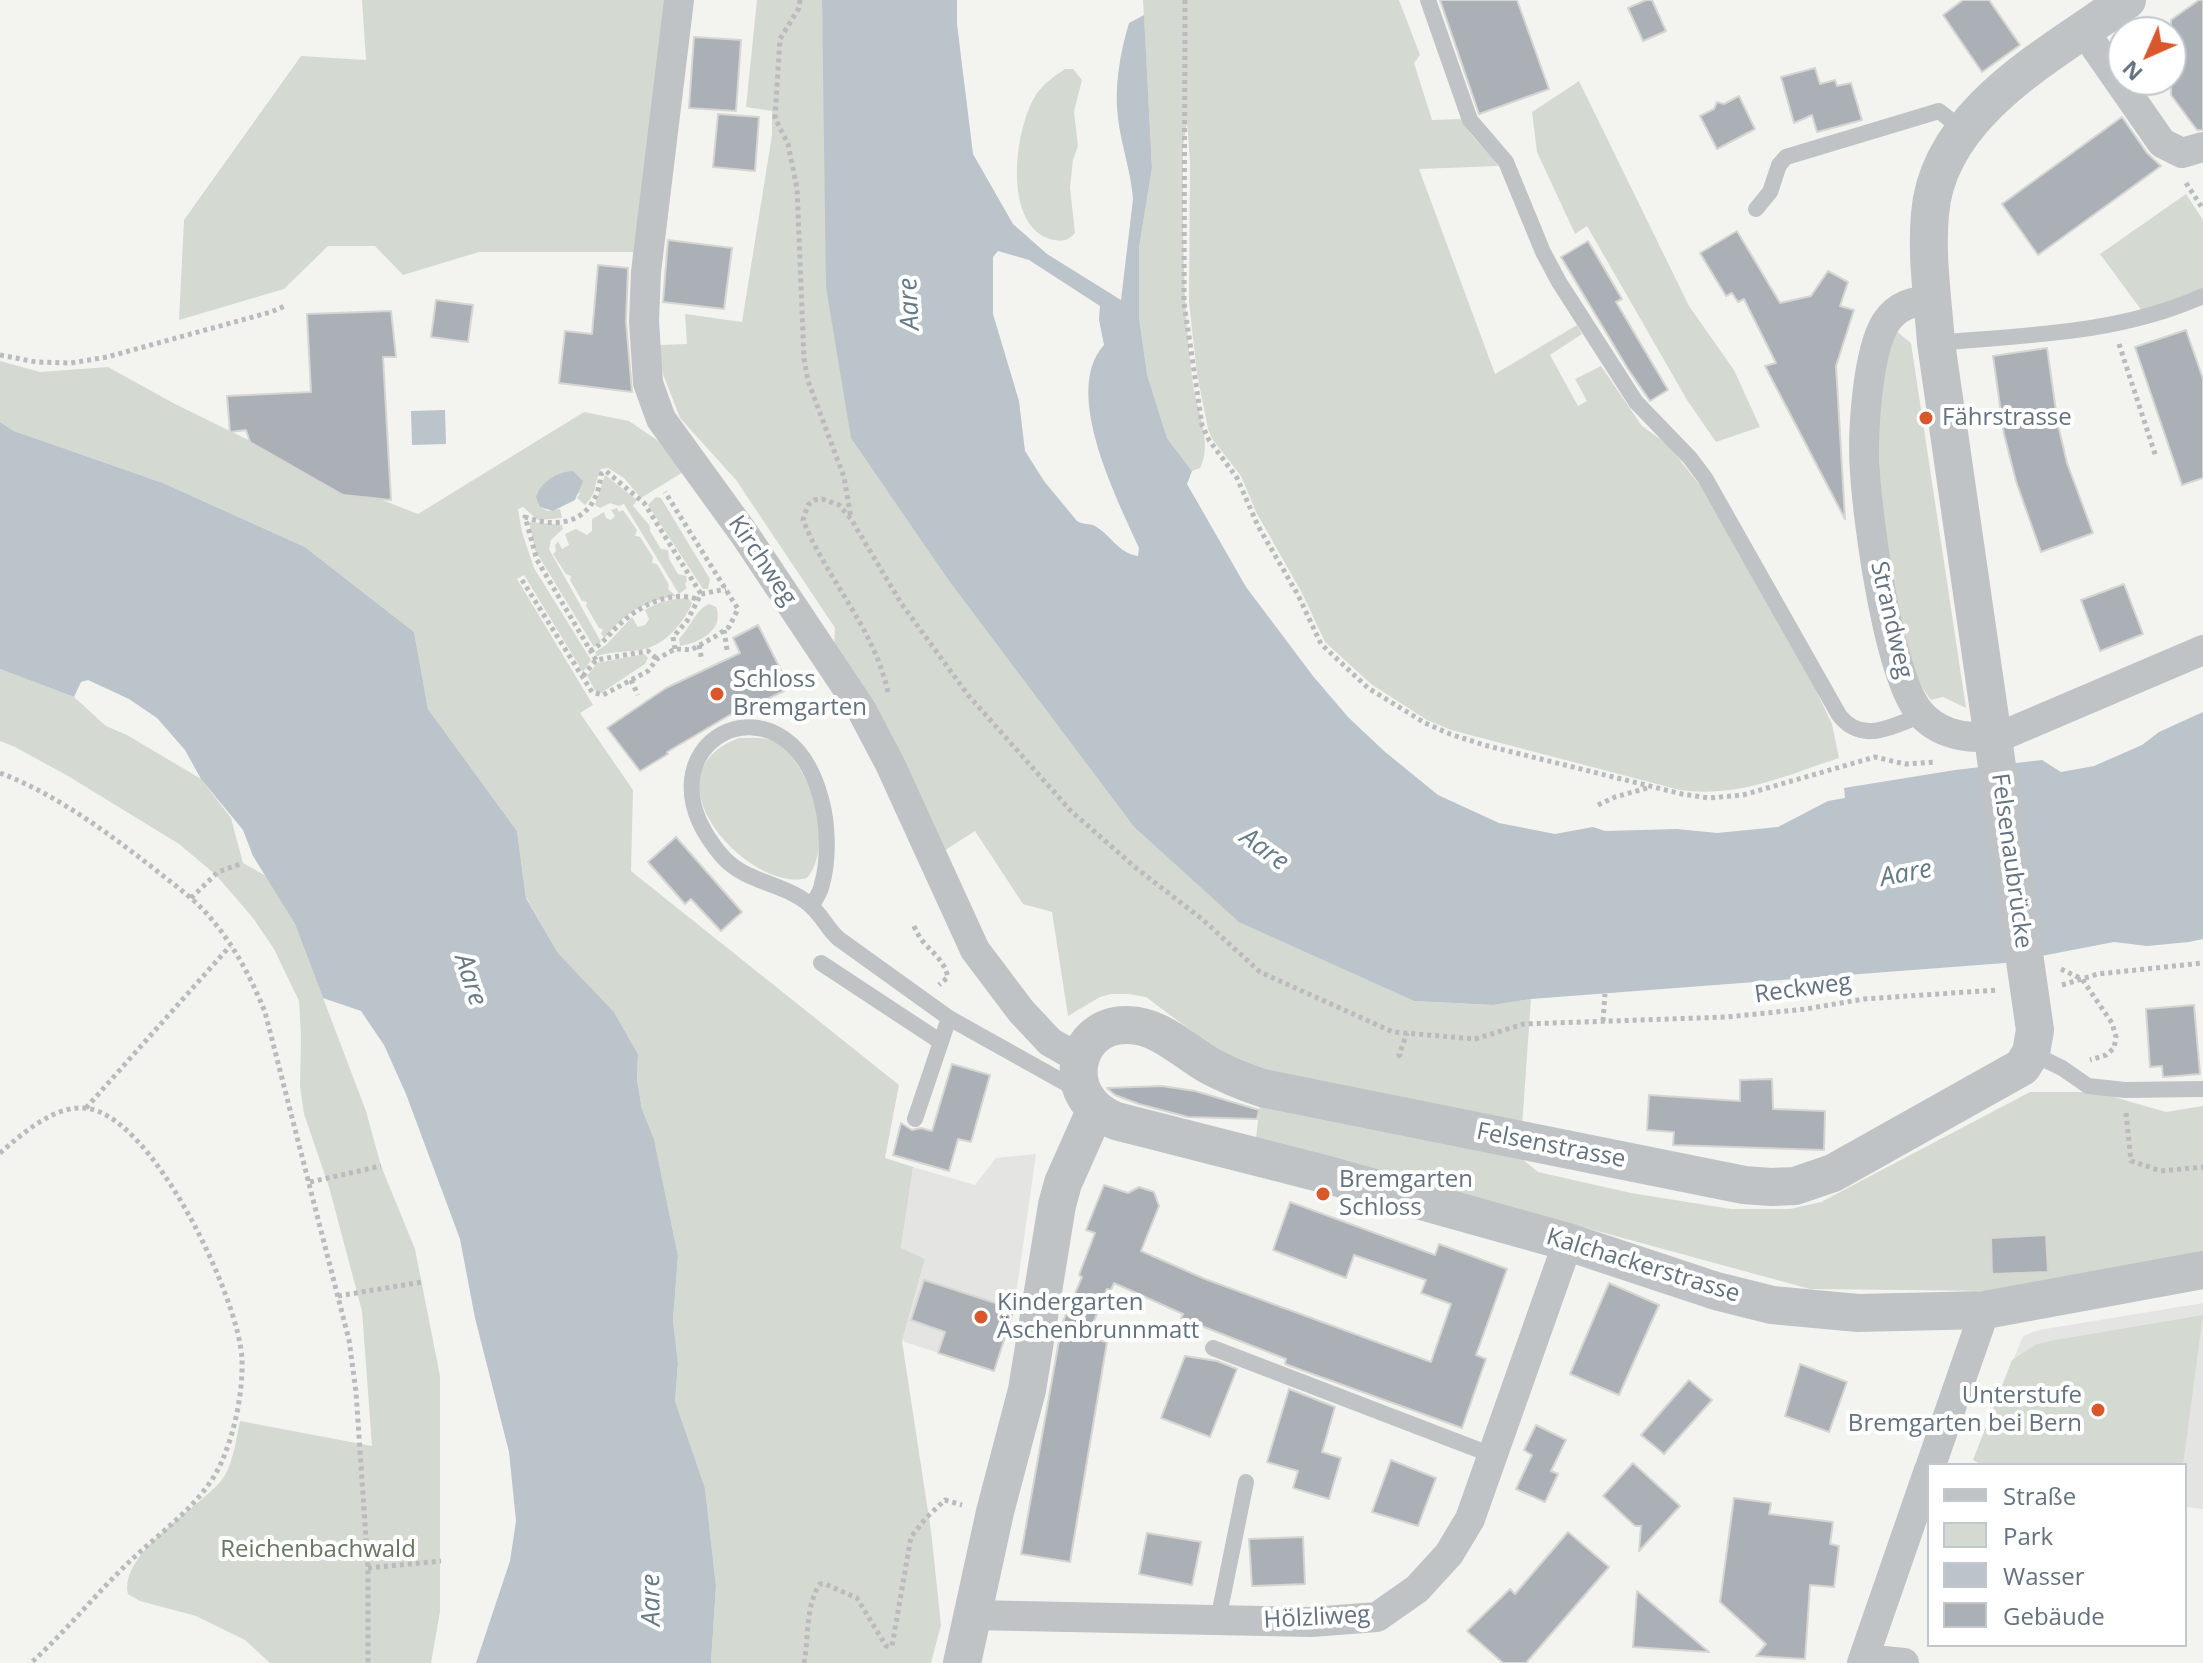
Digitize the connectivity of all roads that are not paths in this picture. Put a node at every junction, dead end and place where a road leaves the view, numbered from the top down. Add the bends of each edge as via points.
1 (679, 0) edge
2 (1428, 0) edge
3 (2127, 0) edge
4 (2084, 31) junction
5 (1963, 130) junction
6 (2203, 147) edge
7 (1756, 209) dead end
8 (2203, 296) edge
9 (1933, 299) junction
10 (1936, 343) junction
11 (2203, 650) edge
12 (1922, 715) junction
13 (812, 906) junction
14 (821, 963) dead end
15 (949, 1018) junction
16 (941, 1042) junction
17 (2047, 1061) junction
18 (1086, 1088) junction
19 (2203, 1089) edge
20 (915, 1119) dead end
21 (1568, 1242) junction
22 (2203, 1270) edge
23 (1985, 1310) junction
24 (1213, 1348) dead end
25 (1492, 1455) junction
26 (1932, 1463) edge
27 (1927, 1477) edge
28 (1246, 1482) dead end
29 (971, 1615) junction
30 (1218, 1620) junction
31 (1863, 1661) edge
32 (962, 1663) edge
33 (1904, 1663) edge

1 - 18 street, Kirchweg via 644,321 648,383 661,419 861,709 975,950
2 - 12 lane via 1470,120 1506,162 1559,282 1636,402 1705,478 1839,715 1849,728 1862,733
3 - 4 street
4 - 5 street via 1993,98
4 - 6 street via 2162,143 2182,153
5 - 7 lane via 1939,111 1786,157
5 - 9 street via 1947,154 1933,194
8 - 10 lane via 2114,325
9 - 10 street
9 - 12 street, Strandweg via 1900,307 1884,325 1871,376 1865,471 1897,661
10 - 17 street, Felsenaubrücke via 2029,996
11 - 12 street via 2006,734 1971,738 1948,732
13 - 13 lane via 822,884 827,829 807,761 771,731 728,731 713,738 694,768 691,789 711,839 737,868
13 - 15 lane via 829,931
14 - 16 lane
15 - 16 lane
15 - 18 lane
16 - 20 lane
17 - 18 street, Felsenstrasse via 2022,1067 1833,1173 1795,1186 1771,1187 1262,1088 1210,1066 1142,1026 1101,1031 1086,1047
17 - 19 lane via 2088,1086
18 - 21 street, Kalchackerstrasse via 1137,1127
18 - 29 street, Felsenstrasse via 1057,1205 1027,1390
21 - 23 street, Kalchackerstrasse via 1772,1305 1858,1313
21 - 25 street, Hölzliweg
22 - 23 street, Kalchackerstrasse
23 - 26 street
24 - 25 lane
25 - 30 street, Hölzliweg via 1470,1519 1449,1554 1396,1606 1377,1617
27 - 31 street
28 - 30 lane
29 - 30 street, Hölzliweg
29 - 32 street, Felsenstrasse
31 - 33 street

